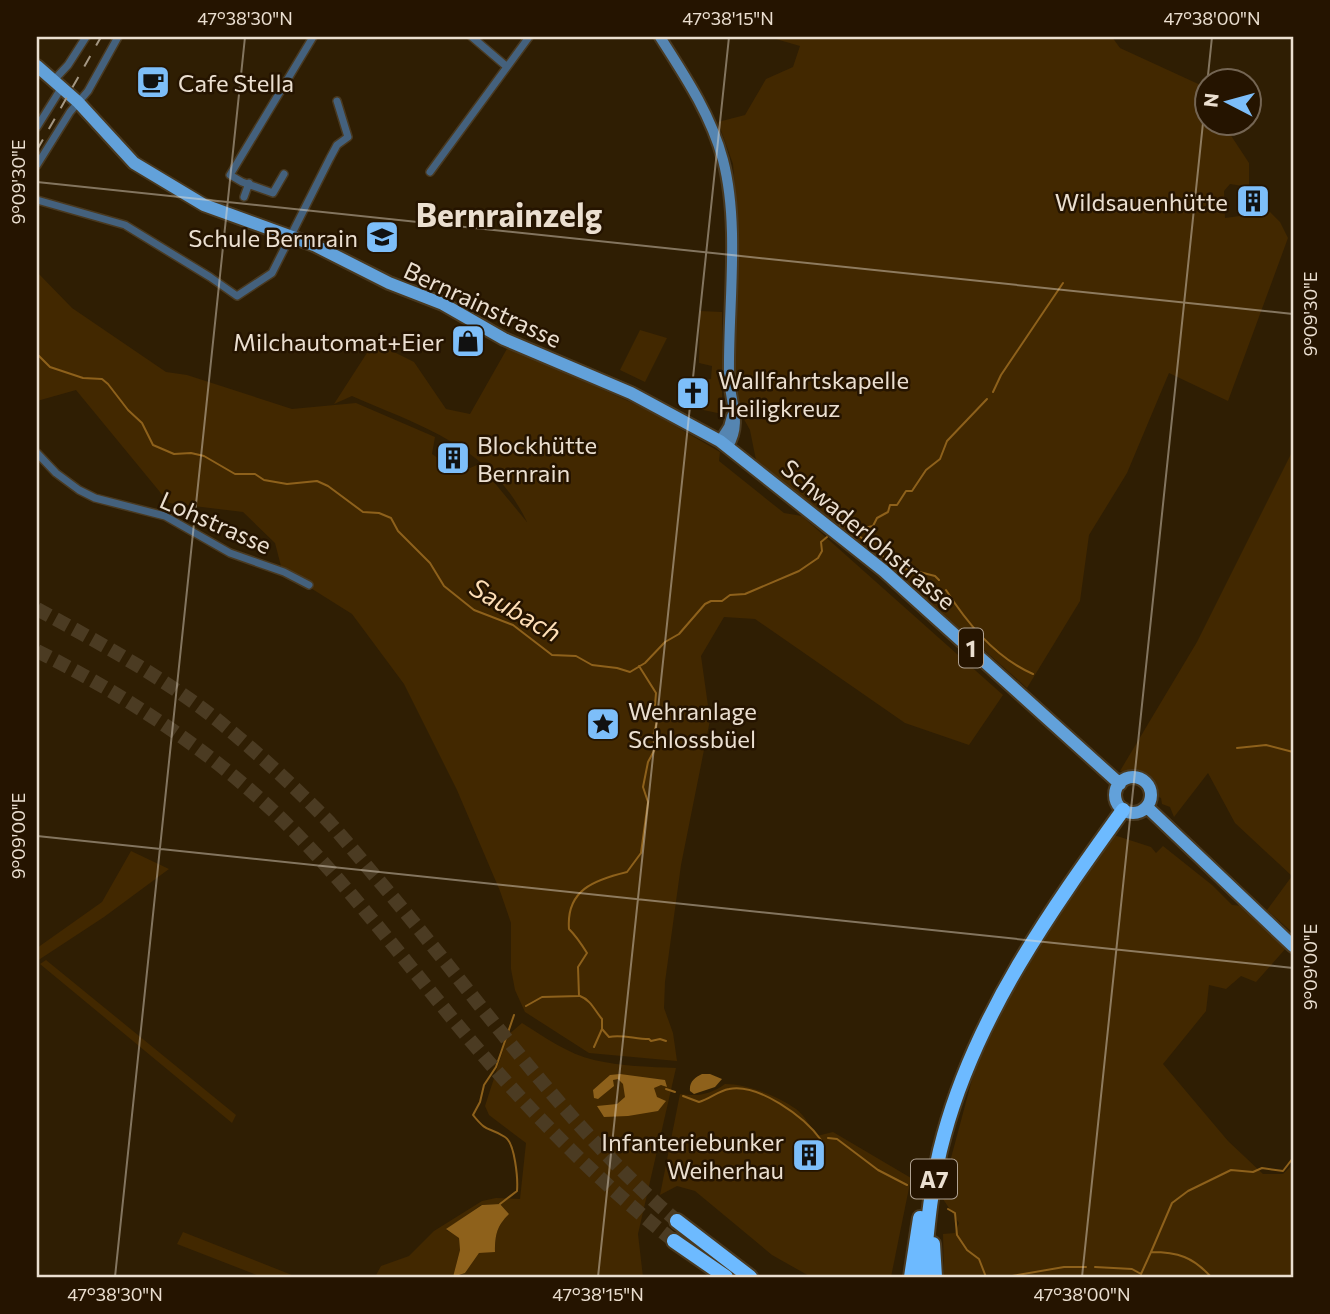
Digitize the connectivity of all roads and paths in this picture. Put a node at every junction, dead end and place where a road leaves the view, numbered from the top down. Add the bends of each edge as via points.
1 (86, 37) edge
2 (117, 37) edge
3 (313, 37) edge
4 (472, 37) edge
5 (529, 37) edge
6 (660, 37) edge
7 (37, 66) edge
8 (506, 66) junction
9 (58, 84) junction
10 (337, 101) dead end
11 (78, 102) junction
12 (37, 127) edge
13 (37, 165) edge
14 (430, 172) dead end
15 (284, 174) dead end
16 (249, 183) junction
17 (244, 197) dead end
18 (37, 200) edge
19 (291, 237) junction
20 (724, 444) junction
21 (37, 453) edge
22 (746, 460) joint
23 (309, 585) dead end
24 (1120, 783) junction
25 (1147, 807) junction
26 (1123, 810) junction
27 (1293, 946) edge
28 (961, 1085) junction
29 (943, 1136) junction
30 (677, 1221) tunnel mouth
31 (933, 1234) junction
32 (674, 1241) tunnel mouth
33 (726, 1277) edge
34 (750, 1277) edge
35 (911, 1277) edge
36 (923, 1277) edge
37 (929, 1277) edge
38 (935, 1277) edge

1 - 9 street
2 - 11 street
3 - 16 street via 230,175
4 - 8 street
5 - 8 street
6 - 20 main road via 708,118 727,177 733,410
7 - 9 main road, Bernrainstrasse / 1
8 - 14 street
9 - 11 main road, Bernrainstrasse / 1
9 - 12 street
10 - 19 street via 348,137 337,145
11 - 13 street
11 - 19 main road, Bernrainstrasse / 1 via 145,171 204,205
15 - 16 street via 273,193
16 - 17 street
18 - 19 street via 125,225 237,296 272,273
19 - 20 main road, Bernrainstrasse / 1 via 443,304 504,339 631,393
20 - 22 main road, Bernrainstrasse / 1
21 - 23 street, Lohstrasse via 79,491 165,516 230,553
22 - 24 main road, Schwaderlohstrasse / 1 via 884,571
24 - 25 main road via 1143,780 1151,796
24 - 26 main road via 1116,800
25 - 26 main road via 1138,813
25 - 27 main road
26 - 28 highway via 1010,978
28 - 29 highway, A7
28 - 31 highway, A7
29 - 35 highway, A7 via 920,1216
29 - 36 highway, A7 via 930,1202
30 - 34 highway
31 - 37 highway, A7
31 - 38 highway, A7
32 - 33 highway

